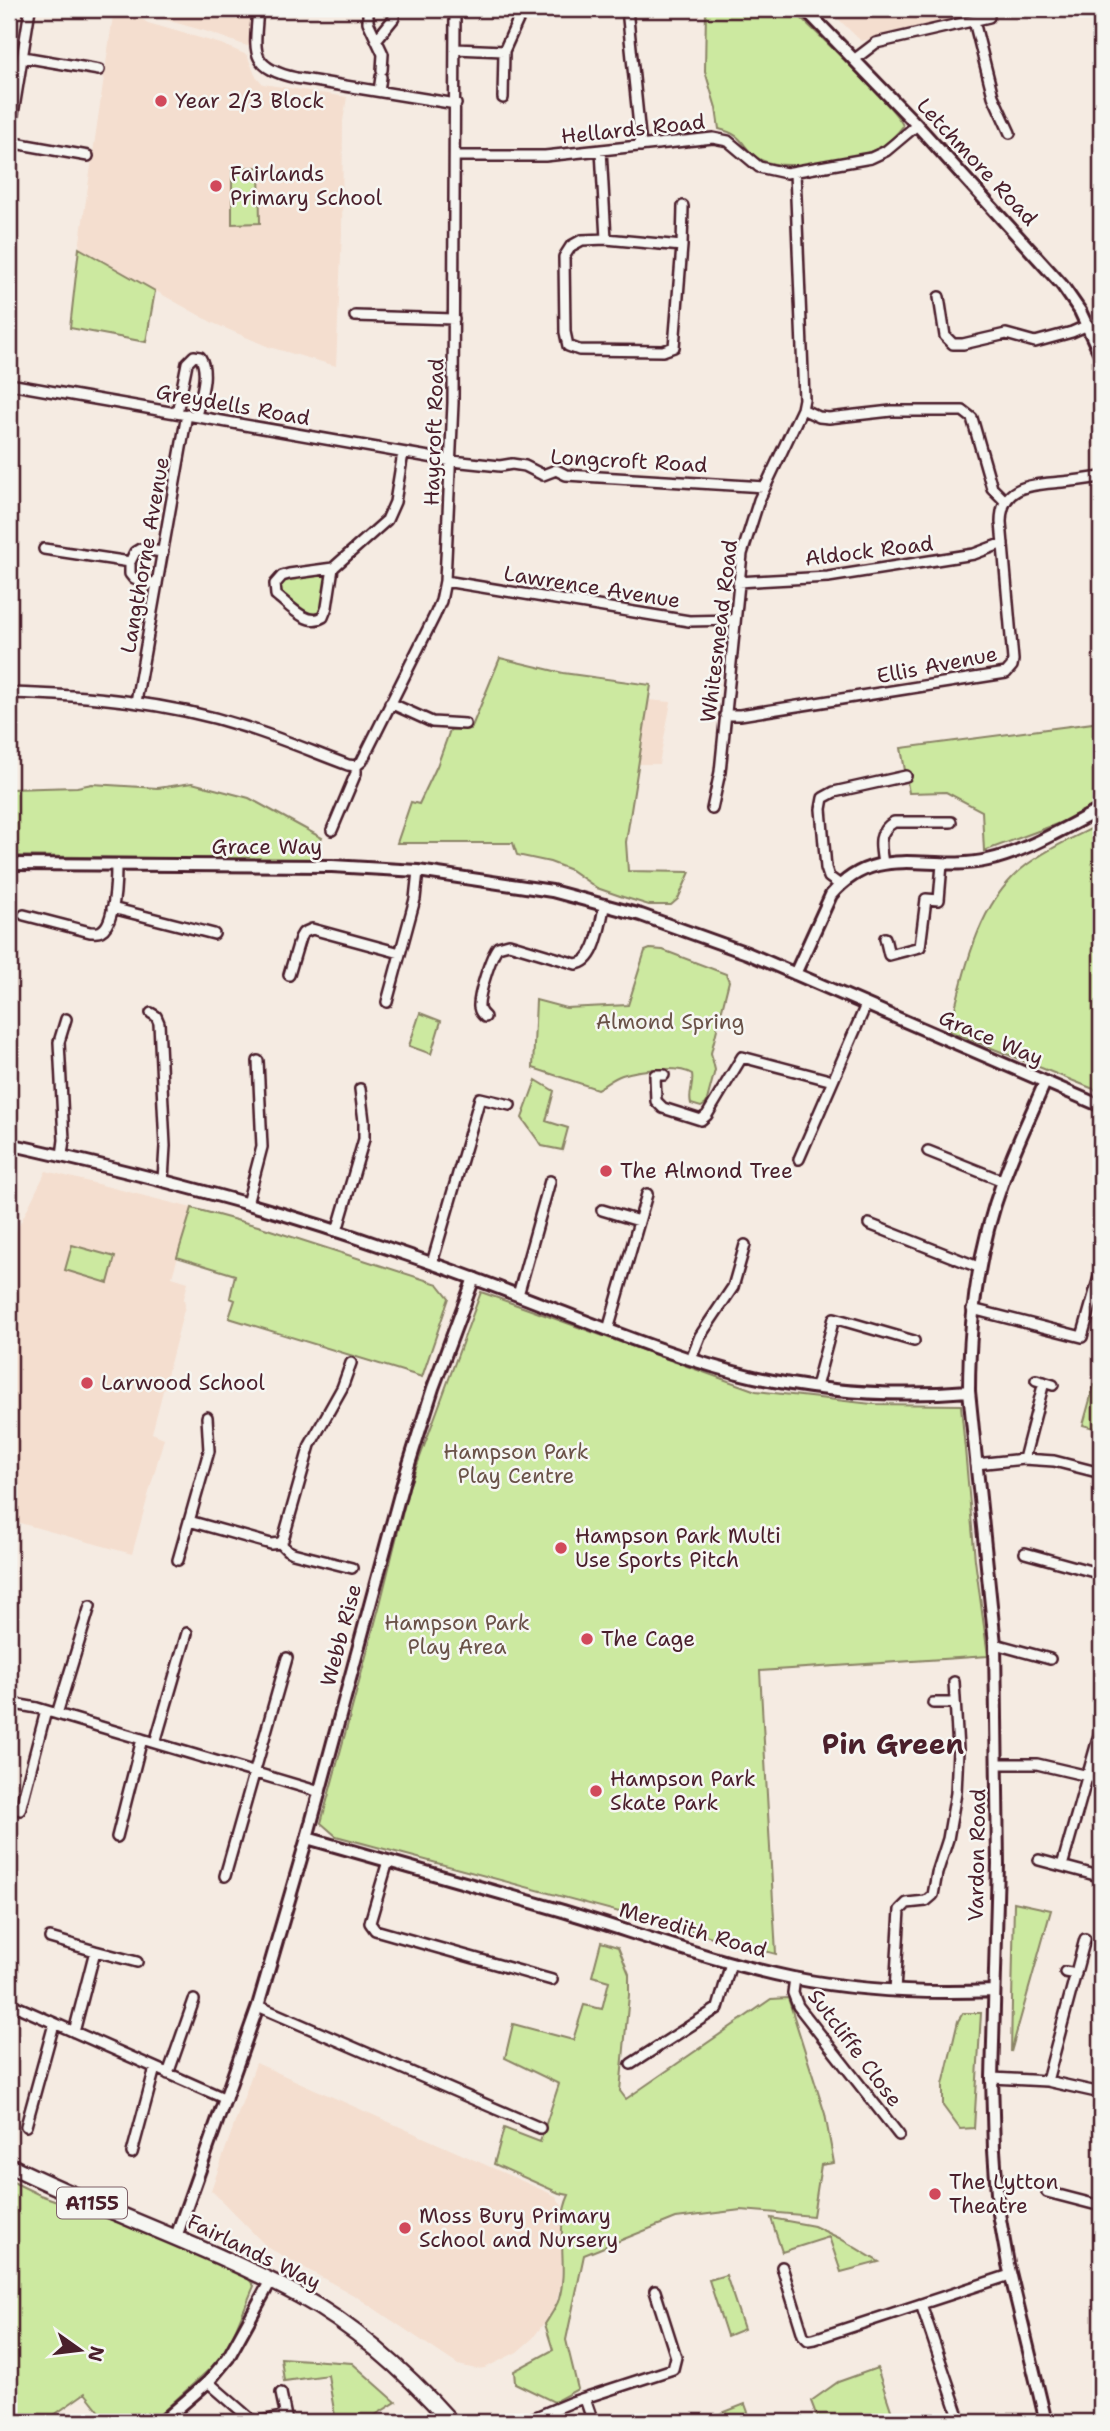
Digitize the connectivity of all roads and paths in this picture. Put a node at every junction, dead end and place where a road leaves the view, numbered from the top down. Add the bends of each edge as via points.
1 (30, 9) edge
2 (258, 9) edge
3 (371, 9) edge
4 (389, 9) edge
5 (456, 9) edge
6 (523, 9) edge
7 (627, 9) edge
8 (805, 9) edge
9 (989, 17) dead end
10 (974, 21) junction
11 (377, 39) junction
12 (455, 49) junction
13 (504, 51) junction
14 (23, 57) junction
15 (855, 59) junction
16 (99, 70) dead end
17 (14, 81) edge
18 (379, 91) junction
19 (503, 99) dead end
20 (456, 104) junction
21 (917, 125) junction
22 (1010, 133) dead end
23 (9, 141) edge
24 (641, 146) junction
25 (601, 150) junction
26 (88, 156) dead end
27 (456, 156) junction
28 (795, 172) junction
29 (683, 206) dead end
30 (606, 239) junction
31 (682, 246) junction
32 (939, 298) dead end
33 (355, 316) dead end
34 (454, 319) junction
35 (1088, 325) junction
36 (1101, 356) edge
37 (9, 384) edge
38 (802, 409) junction
39 (187, 414) junction
40 (403, 453) junction
41 (452, 461) junction
42 (1101, 477) edge
43 (765, 487) junction
44 (1005, 501) junction
45 (1003, 543) junction
46 (44, 549) dead end
47 (163, 552) junction
48 (130, 562) junction
49 (333, 568) junction
50 (445, 581) junction
51 (738, 582) junction
52 (157, 584) junction
53 (735, 620) junction
54 (9, 693) edge
55 (136, 702) junction
56 (390, 703) junction
57 (725, 715) junction
58 (465, 724) dead end
59 (356, 765) junction
60 (906, 776) dead end
61 (712, 810) dead end
62 (1101, 810) edge
63 (951, 822) dead end
64 (332, 830) dead end
65 (883, 863) junction
66 (9, 864) edge
67 (942, 864) junction
68 (116, 866) junction
69 (418, 871) junction
70 (840, 885) junction
71 (605, 904) junction
72 (112, 908) junction
73 (24, 915) dead end
74 (214, 934) dead end
75 (885, 938) dead end
76 (401, 953) junction
77 (795, 974) junction
78 (289, 975) dead end
79 (387, 1002) dead end
80 (866, 1005) junction
81 (151, 1013) dead end
82 (485, 1017) dead end
83 (66, 1019) dead end
84 (258, 1061) dead end
85 (655, 1075) dead end
86 (833, 1081) junction
87 (1045, 1082) junction
88 (360, 1089) dead end
89 (510, 1105) dead end
90 (1101, 1106) edge
91 (9, 1144) edge
92 (928, 1151) dead end
93 (62, 1156) junction
94 (799, 1159) dead end
95 (163, 1180) junction
96 (550, 1181) dead end
97 (1003, 1181) junction
98 (647, 1194) dead end
99 (247, 1204) junction
100 (602, 1210) dead end
101 (639, 1221) junction
102 (869, 1224) dead end
103 (337, 1231) junction
104 (745, 1245) dead end
105 (432, 1263) junction
106 (978, 1268) junction
107 (1101, 1270) edge
108 (474, 1278) junction
109 (519, 1295) junction
110 (972, 1309) junction
111 (608, 1330) junction
112 (914, 1341) dead end
113 (691, 1359) junction
114 (351, 1363) dead end
115 (1045, 1382) dead end
116 (817, 1387) junction
117 (969, 1391) junction
118 (207, 1417) dead end
119 (1024, 1459) junction
120 (976, 1464) junction
121 (1101, 1473) edge
122 (190, 1521) junction
123 (280, 1543) junction
124 (1025, 1553) dead end
125 (178, 1560) dead end
126 (352, 1568) dead end
127 (1101, 1572) edge
128 (90, 1606) dead end
129 (187, 1633) dead end
130 (995, 1644) junction
131 (287, 1658) dead end
132 (1050, 1659) dead end
133 (954, 1682) dead end
134 (9, 1703) edge
135 (933, 1703) dead end
136 (954, 1703) junction
137 (46, 1711) junction
138 (57, 1714) junction
139 (1101, 1728) edge
140 (142, 1740) junction
141 (155, 1743) junction
142 (998, 1764) junction
143 (254, 1773) junction
144 (1088, 1775) junction
145 (1101, 1779) edge
146 (320, 1792) junction
147 (20, 1810) dead end
148 (117, 1837) dead end
149 (307, 1838) junction
150 (1039, 1860) dead end
151 (388, 1861) junction
152 (1062, 1866) junction
153 (1095, 1875) dead end
154 (225, 1876) dead end
155 (50, 1938) dead end
156 (1086, 1939) dead end
157 (95, 1951) junction
158 (137, 1962) dead end
159 (731, 1963) junction
160 (1065, 1972) dead end
161 (1076, 1974) junction
162 (795, 1978) junction
163 (552, 1980) dead end
164 (895, 1991) junction
165 (994, 1991) junction
166 (194, 2000) dead end
167 (9, 2003) edge
168 (258, 2006) junction
169 (54, 2024) junction
170 (74, 2032) junction
171 (631, 2064) dead end
172 (155, 2068) junction
173 (168, 2074) junction
174 (992, 2078) junction
175 (1047, 2081) junction
176 (1101, 2093) edge
177 (226, 2099) junction
178 (26, 2126) dead end
179 (540, 2128) dead end
180 (899, 2135) dead end
181 (132, 2153) dead end
182 (9, 2165) edge
183 (1047, 2192) dead end
184 (1101, 2206) edge
185 (176, 2237) junction
186 (782, 2267) dead end
187 (1010, 2275) junction
188 (270, 2282) junction
189 (654, 2291) dead end
190 (921, 2304) junction
191 (208, 2382) junction
192 (281, 2393) dead end
193 (586, 2399) junction
194 (287, 2419) edge
195 (162, 2422) edge
196 (255, 2422) edge
197 (451, 2422) edge
198 (524, 2422) edge
199 (593, 2422) edge
200 (961, 2422) edge
201 (1046, 2422) edge

1 - 14 street
2 - 18 street via 256,49 274,73
3 - 11 street via 368,22
4 - 11 street via 394,18
5 - 12 street, Haycroft Road
6 - 13 street
7 - 24 street
8 - 15 street, Letchmore Road
9 - 10 street
10 - 15 street via 876,43
10 - 22 street via 993,96
11 - 18 street via 383,54
12 - 13 street
12 - 20 street, Haycroft Road
13 - 19 street
14 - 16 street
14 - 17 street
15 - 21 street, Letchmore Road
17 - 23 street
18 - 20 street
20 - 27 street, Haycroft Road
21 - 28 street, Hellards Road via 878,156
21 - 35 street, Letchmore Road via 1062,285
23 - 26 street
24 - 25 street, Hellards Road
24 - 28 street, Hellards Road via 720,138 759,167
25 - 27 street, Hellards Road via 527,157
25 - 30 street
27 - 34 street, Haycroft Road
28 - 38 street, Whitesmead Road
29 - 31 street
30 - 31 street
30 - 31 street via 582,240 564,257 565,332 568,346 579,350 663,351 674,347
32 - 35 street via 945,336 953,344 1006,334 1035,342
33 - 34 street
34 - 41 street, Haycroft Road
35 - 36 street, Letchmore Road
37 - 39 street, Greydells Road
38 - 43 street, Whitesmead Road
38 - 44 street via 824,418 891,411 967,412 974,422 992,488
39 - 39 street via 187,363 200,357 205,372
39 - 40 street, Greydells Road
39 - 47 street, Langthorne Avenue
40 - 41 street, Greydells Road
40 - 49 street via 395,502 387,520
41 - 43 street, Longcroft Road via 512,464 543,475 556,470 566,475
41 - 50 street, Haycroft Road
42 - 44 street via 1026,486
43 - 51 street, Whitesmead Road via 745,544
44 - 45 street, Ellis Avenue
45 - 51 street, Aldock Road via 974,554 828,577
45 - 57 street, Ellis Avenue via 1013,660 1006,673
46 - 48 street
47 - 48 street via 139,548
47 - 52 street, Langthorne Avenue
48 - 52 street via 134,579
49 - 49 street via 327,607 320,620 308,619 276,595 275,584 282,576
50 - 53 street, Lawrence Avenue via 689,621
50 - 56 street, Haycroft Road via 435,615
51 - 53 street, Whitesmead Road
52 - 55 street, Langthorne Avenue
53 - 57 street, Whitesmead Road
54 - 55 street
55 - 59 street via 241,725
56 - 58 street via 432,722
56 - 59 street, Haycroft Road
57 - 61 street, Whitesmead Road
59 - 64 street, Haycroft Road
60 - 70 street via 823,798 826,868
62 - 67 street via 1007,855
63 - 65 street via 894,822 881,835
65 - 67 street
65 - 70 street via 863,869
66 - 68 street, Grace Way
67 - 75 street via 939,900 926,899 920,947 889,955
68 - 69 street, Grace Way via 332,866
68 - 72 street
69 - 71 street, Grace Way via 515,884
69 - 76 street
70 - 77 street via 825,904
71 - 77 street, Grace Way
71 - 82 street via 591,954 583,963 509,944 498,947 479,1001
72 - 73 street via 106,926 93,933
72 - 74 street
76 - 78 street via 312,929 300,938
76 - 79 street
77 - 80 street, Grace Way
80 - 86 street
80 - 87 street, Grace Way
81 - 95 street via 159,1023
83 - 93 street via 59,1042
84 - 99 street via 262,1147
85 - 86 street via 656,1101 663,1108 701,1120 742,1057
86 - 94 street
87 - 90 street, Grace Way
87 - 97 street, Vardon Road
88 - 103 street via 363,1139
89 - 105 street via 480,1098
91 - 93 street
92 - 97 street
93 - 95 street
95 - 99 street
96 - 109 street
97 - 106 street, Vardon Road
98 - 101 street
99 - 103 street
100 - 101 street
101 - 111 street
102 - 106 street
103 - 105 street
104 - 113 street via 733,1287 700,1335
105 - 108 street
106 - 110 street, Vardon Road
107 - 110 street via 1082,1337
108 - 109 street
108 - 146 street, Webb Rise via 403,1483
109 - 111 street
110 - 117 street, Vardon Road
111 - 113 street
112 - 116 street via 834,1318
113 - 116 street
114 - 123 street via 310,1445
115 - 119 street
116 - 117 street
117 - 120 street, Vardon Road
118 - 122 street via 209,1451
119 - 120 street
119 - 121 street
120 - 130 street, Vardon Road
122 - 123 street
122 - 125 street
123 - 126 street via 293,1553
124 - 127 street
128 - 138 street
129 - 141 street
130 - 132 street
130 - 142 street, Vardon Road
131 - 143 street
133 - 136 street
134 - 137 street
135 - 136 street
136 - 164 street via 958,1750 948,1839 933,1895 926,1901 907,1902 900,1910
137 - 138 street
137 - 147 street
138 - 140 street
139 - 144 street
140 - 141 street
140 - 148 street
141 - 143 street
142 - 144 street via 1037,1764
142 - 165 street, Vardon Road
143 - 146 street
143 - 154 street
144 - 145 street
144 - 152 street
146 - 149 street, Webb Rise
149 - 151 street, Meredith Road
149 - 168 street, Webb Rise
150 - 152 street
151 - 159 street, Meredith Road
151 - 163 street via 370,1923 375,1930
152 - 153 street
155 - 157 street
156 - 161 street
157 - 158 street
157 - 170 street
159 - 162 street, Meredith Road
159 - 171 street via 718,2008
160 - 161 street
161 - 175 street
162 - 164 street, Meredith Road
162 - 180 street, Sutcliffe Close via 793,1993 798,2006
164 - 165 street, Meredith Road
165 - 174 street, Vardon Road
166 - 173 street
167 - 169 street
168 - 177 street, Webb Rise
168 - 179 street
169 - 170 street
169 - 178 street
170 - 172 street
172 - 173 street
172 - 181 street
173 - 177 street
174 - 175 street
174 - 187 street, Vardon Road via 998,2208
175 - 176 street
177 - 185 street, Webb Rise
182 - 185 main road, Fairlands Way / A1155
183 - 184 street
185 - 188 main road, Fairlands Way / A1155
186 - 190 street via 807,2340
187 - 190 street
187 - 201 street, Vardon Road
188 - 191 street via 236,2345
188 - 197 main road, Fairlands Way / A1155 via 346,2326 416,2385
189 - 193 street via 675,2366
190 - 200 street
191 - 195 street
191 - 196 street
192 - 194 street
193 - 198 street
193 - 199 street
194 - 196 street

